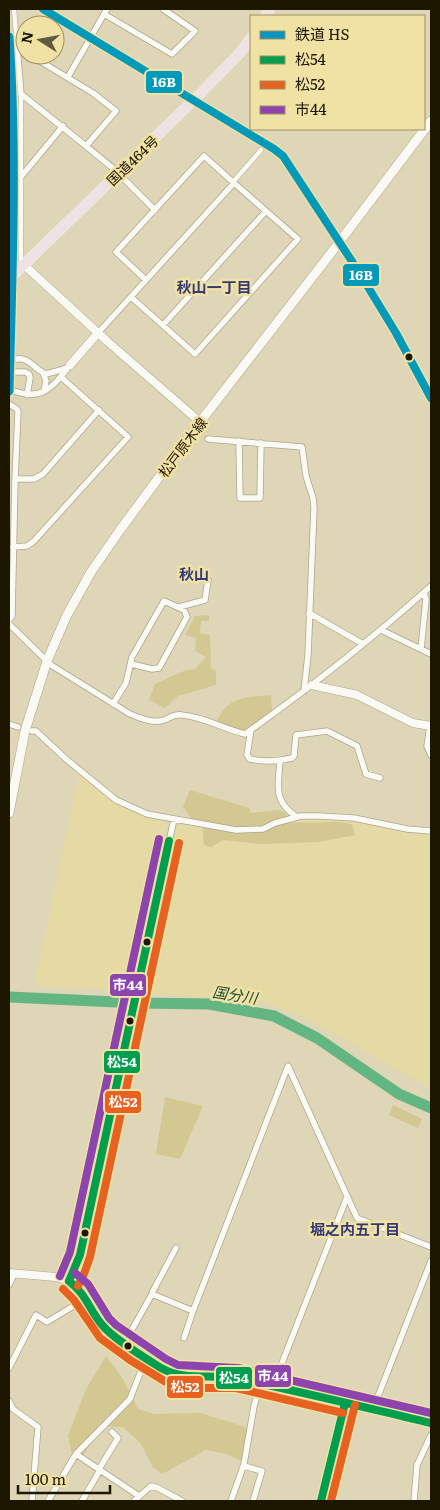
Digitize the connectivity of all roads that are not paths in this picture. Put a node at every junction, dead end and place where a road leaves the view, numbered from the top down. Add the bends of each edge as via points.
1 (14, 9) edge
2 (43, 9) edge
3 (163, 9) edge
4 (106, 11) edge
5 (15, 28) edge
6 (91, 38) junction
7 (250, 39) edge
8 (18, 65) edge
9 (47, 65) edge
10 (68, 77) junction
11 (21, 94) junction
12 (194, 100) junction
13 (63, 126) junction
14 (424, 130) edge
15 (86, 146) junction
16 (261, 150) dead end
17 (118, 173) junction
18 (9, 178) edge
19 (20, 178) junction
20 (233, 182) junction
21 (155, 210) junction
22 (266, 211) junction
23 (339, 243) junction
24 (22, 262) junction
25 (9, 279) edge
26 (146, 280) junction
27 (131, 297) junction
28 (163, 325) junction
29 (98, 333) junction
30 (9, 361) edge
31 (70, 365) junction
32 (9, 372) edge
33 (43, 373) junction
34 (61, 377) junction
35 (9, 389) edge
36 (44, 391) junction
37 (27, 395) junction
38 (431, 398) edge
39 (9, 404) edge
40 (99, 410) junction
41 (200, 422) junction
42 (208, 439) dead end
43 (239, 441) junction
44 (261, 443) junction
45 (15, 479) junction
46 (13, 547) junction
47 (184, 577) dead end
48 (431, 586) edge
49 (424, 593) junction
50 (178, 607) junction
51 (309, 613) junction
52 (9, 620) edge
53 (9, 624) edge
54 (381, 630) junction
55 (363, 644) junction
56 (420, 649) junction
57 (431, 654) edge
58 (47, 661) junction
59 (131, 664) junction
60 (312, 685) junction
61 (304, 691) junction
62 (113, 704) junction
63 (9, 724) edge
64 (18, 726) dead end
65 (431, 726) edge
66 (251, 730) junction
67 (32, 731) dead end
68 (431, 755) edge
69 (280, 761) junction
70 (380, 778) dead end
71 (9, 813) edge
72 (297, 817) junction
73 (174, 819) junction
74 (431, 831) edge
75 (347, 1197) junction
76 (176, 1248) dead end
77 (431, 1248) edge
78 (431, 1260) edge
79 (11, 1274) edge
80 (69, 1281) junction
81 (9, 1285) edge
82 (152, 1294) junction
83 (85, 1299) junction
84 (193, 1311) junction
85 (184, 1338) dead end
86 (124, 1344) junction
87 (146, 1358) junction
88 (9, 1368) edge
89 (261, 1383) junction
90 (273, 1386) junction
91 (9, 1401) edge
92 (345, 1403) junction
93 (373, 1409) junction
94 (431, 1423) edge
95 (112, 1432) dead end
96 (431, 1435) edge
97 (76, 1454) junction
98 (244, 1466) junction
99 (99, 1469) junction
100 (139, 1496) junction
101 (32, 1501) edge
102 (48, 1501) edge
103 (82, 1501) edge
104 (134, 1501) edge
105 (182, 1501) edge
106 (231, 1501) edge
107 (253, 1501) edge
108 (321, 1501) edge
109 (414, 1501) edge

1 - 5 street
2 - 6 street
3 - 4 street via 195,31 172,54
4 - 6 street
6 - 10 street
6 - 12 street
7 - 12 highway, 国道464号
8 - 11 street
9 - 10 street
10 - 15 street via 116,111
11 - 13 street
11 - 19 street
12 - 17 highway, 国道464号
12 - 23 street via 282,156
13 - 15 street
13 - 19 street
14 - 23 main road, 松戸原木線
15 - 17 street
16 - 20 street
17 - 21 street
17 - 24 highway, 国道464号
18 - 19 street
19 - 24 street
20 - 21 street via 204,156
20 - 22 street
20 - 26 street
21 - 26 street via 116,252
22 - 28 street
22 - 28 street via 298,239 195,354
23 - 38 street via 396,333
23 - 41 main road, 松戸原木線
24 - 25 highway, 国道464号
24 - 29 street
26 - 27 street
27 - 28 street
27 - 29 street
29 - 31 street
29 - 41 street
30 - 33 street via 27,360
31 - 33 street
31 - 34 street
32 - 37 street via 29,374
33 - 36 street
34 - 36 street
34 - 40 street
35 - 37 street
36 - 37 street
39 - 45 street via 18,412
40 - 45 street via 43,474 34,479
40 - 46 street via 128,437 34,541 27,546
41 - 58 main road, 松戸原木線 via 91,572
42 - 43 street
43 - 44 street
43 - 44 street via 240,498 260,498
44 - 51 street via 302,447 314,503
45 - 46 street
46 - 52 street via 12,616
47 - 50 street via 208,580 205,600
48 - 49 street
49 - 54 street
49 - 56 street
50 - 59 street via 164,601
50 - 59 street via 187,617 159,668
51 - 55 street
51 - 61 street
53 - 58 street
54 - 55 street
54 - 56 street
55 - 60 street
56 - 57 street
58 - 62 street
58 - 71 main road, 松戸原木線 via 25,731
59 - 62 street via 126,683
60 - 61 street
60 - 65 street via 357,695 414,723
61 - 66 street
62 - 66 street via 146,720 160,721 180,714 245,734
63 - 64 street
65 - 68 street via 427,746
66 - 69 street via 247,754 250,758 264,762
67 - 73 street via 36,731 120,803 147,814
69 - 70 street via 294,756 296,735 327,731 357,746 366,774
69 - 72 street via 279,798 287,811
72 - 73 street via 251,830
72 - 74 street via 354,818 407,830
73 - 80 street via 80,1255
75 - 77 street via 357,1218
75 - 84 street via 288,1066
75 - 90 street
76 - 82 street
78 - 93 street
79 - 80 street
79 - 81 street
80 - 83 street
82 - 84 street
82 - 86 street
83 - 86 street via 105,1328
83 - 88 street via 47,1322 36,1315
84 - 85 street
86 - 87 street
87 - 89 street via 175,1375 236,1378
87 - 97 street via 130,1398
89 - 90 street
89 - 98 street
90 - 92 street
91 - 101 street via 13,1409 38,1427
92 - 93 street
92 - 108 street
93 - 94 street
95 - 99 street via 118,1438
96 - 109 street via 417,1465
97 - 99 street
97 - 102 street
98 - 106 street
98 - 107 street via 262,1471
99 - 100 street
99 - 103 street
100 - 104 street
100 - 105 street via 150,1486

